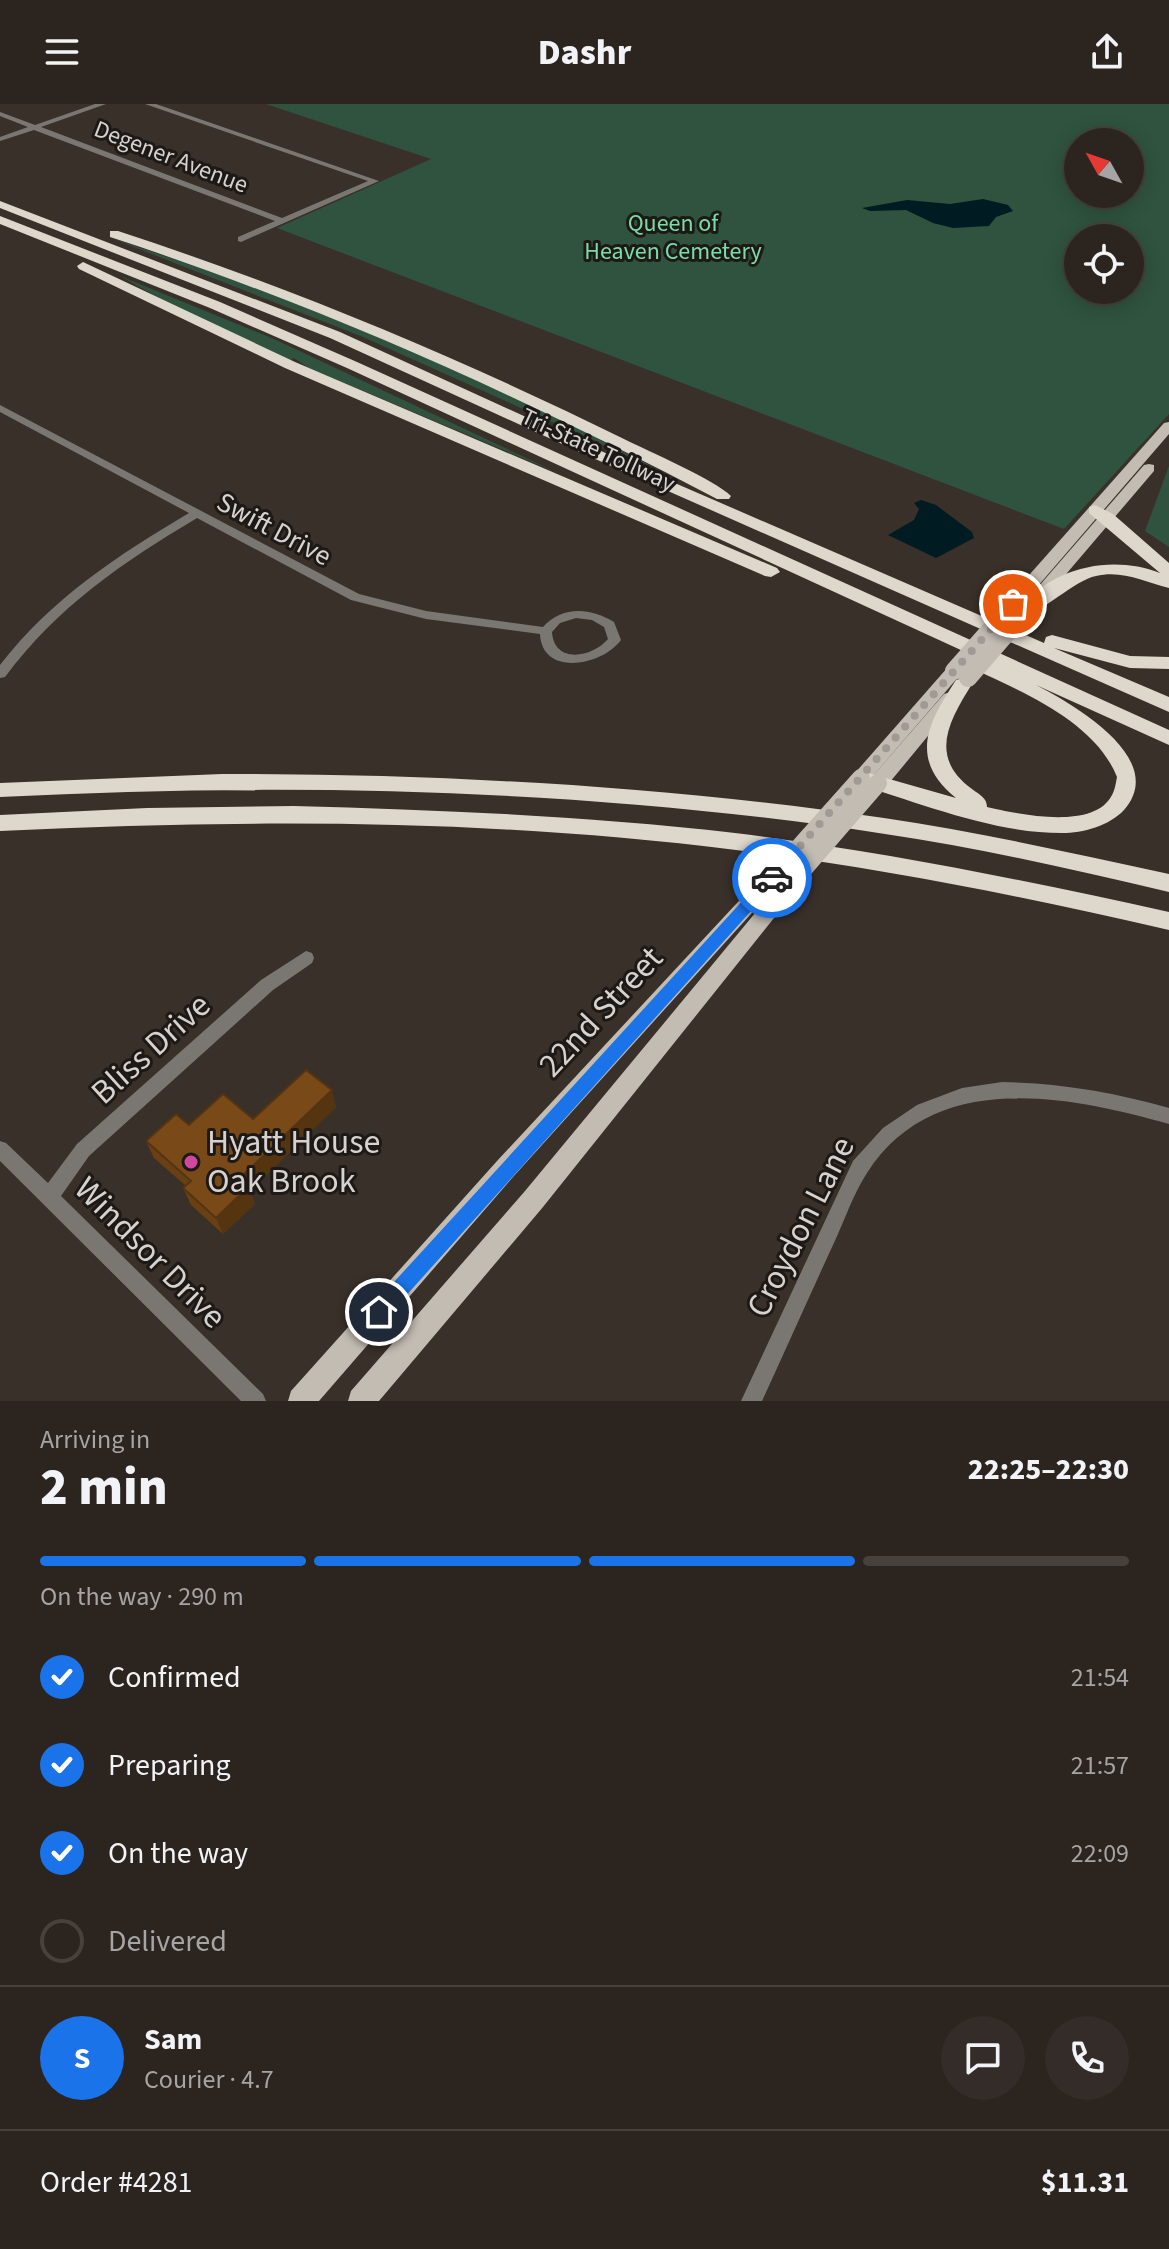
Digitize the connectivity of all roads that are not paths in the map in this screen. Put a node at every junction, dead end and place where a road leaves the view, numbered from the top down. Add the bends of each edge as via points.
1 (102, 104) edge
2 (149, 104) edge
3 (0, 114) edge
4 (34, 127) junction
5 (0, 139) edge
6 (0, 192) edge
7 (0, 204) edge
8 (0, 220) edge
9 (282, 221) junction
10 (0, 230) edge
11 (241, 239) dead end
12 (0, 408) edge
13 (1169, 426) edge
14 (516, 441) junction
15 (1169, 445) edge
16 (195, 514) junction
17 (1101, 514) junction
18 (651, 520) junction
19 (865, 570) junction
20 (1169, 572) edge
21 (1169, 583) edge
22 (939, 603) junction
23 (1020, 607) junction
24 (896, 623) junction
25 (546, 631) junction
26 (1169, 663) edge
27 (0, 674) edge
28 (961, 677) junction
29 (1064, 689) junction
30 (1169, 705) edge
31 (1169, 738) edge
32 (870, 780) junction
33 (0, 790) edge
34 (1003, 817) junction
35 (0, 823) edge
36 (1169, 883) edge
37 (779, 884) junction
38 (1169, 921) edge
39 (306, 958) dead end
40 (1169, 1116) edge
41 (0, 1149) edge
42 (49, 1197) junction
43 (256, 1401) edge
44 (301, 1401) edge
45 (361, 1401) edge
46 (751, 1401) edge

1 - 4 street
2 - 9 street via 375,181
3 - 4 street, Degener Avenue
4 - 5 street
4 - 9 street, Degener Avenue
6 - 19 highway via 307,301 471,371
7 - 19 highway, Tri-State Tollway via 308,324
8 - 14 highway, Tri-State Tollway via 215,305
9 - 11 street
10 - 18 highway via 290,365
12 - 16 street, Swift Drive
13 - 17 main road
14 - 18 highway
14 - 29 highway, Tri-State Tollway
15 - 17 main road
16 - 25 street, Swift Drive via 373,604
16 - 27 street via 74,592 34,630
17 - 20 highway
17 - 23 main road, 22nd Street
18 - 24 highway
19 - 22 highway, Tri-State Tollway
21 - 23 highway via 1142,573 1094,570
22 - 26 highway via 1110,658
22 - 30 highway, Tri-State Tollway
23 - 28 main road, 22nd Street, bridge
24 - 29 highway
24 - 34 highway via 1078,719 1110,743 1124,762 1126,791 1102,816 1064,825
25 - 25 street via 552,651 576,659 603,654 615,640 610,625 586,614 556,620
28 - 32 main road, 22nd Street
28 - 34 highway via 937,729 936,763 952,786
29 - 31 highway, Tri-State Tollway
32 - 34 highway
32 - 37 main road, 22nd Street, bridge
33 - 36 highway via 322,782 645,797 914,831
35 - 38 highway via 301,815 656,832 879,861
37 - 44 main road, 22nd Street via 496,1180
37 - 45 main road, 22nd Street via 534,1199
39 - 42 street, Bliss Drive via 267,985 83,1150
40 - 46 street, Croydon Lane via 1052,1090 991,1090 942,1101 901,1122 870,1152 852,1181
41 - 42 street, Windsor Drive
42 - 43 street, Windsor Drive

